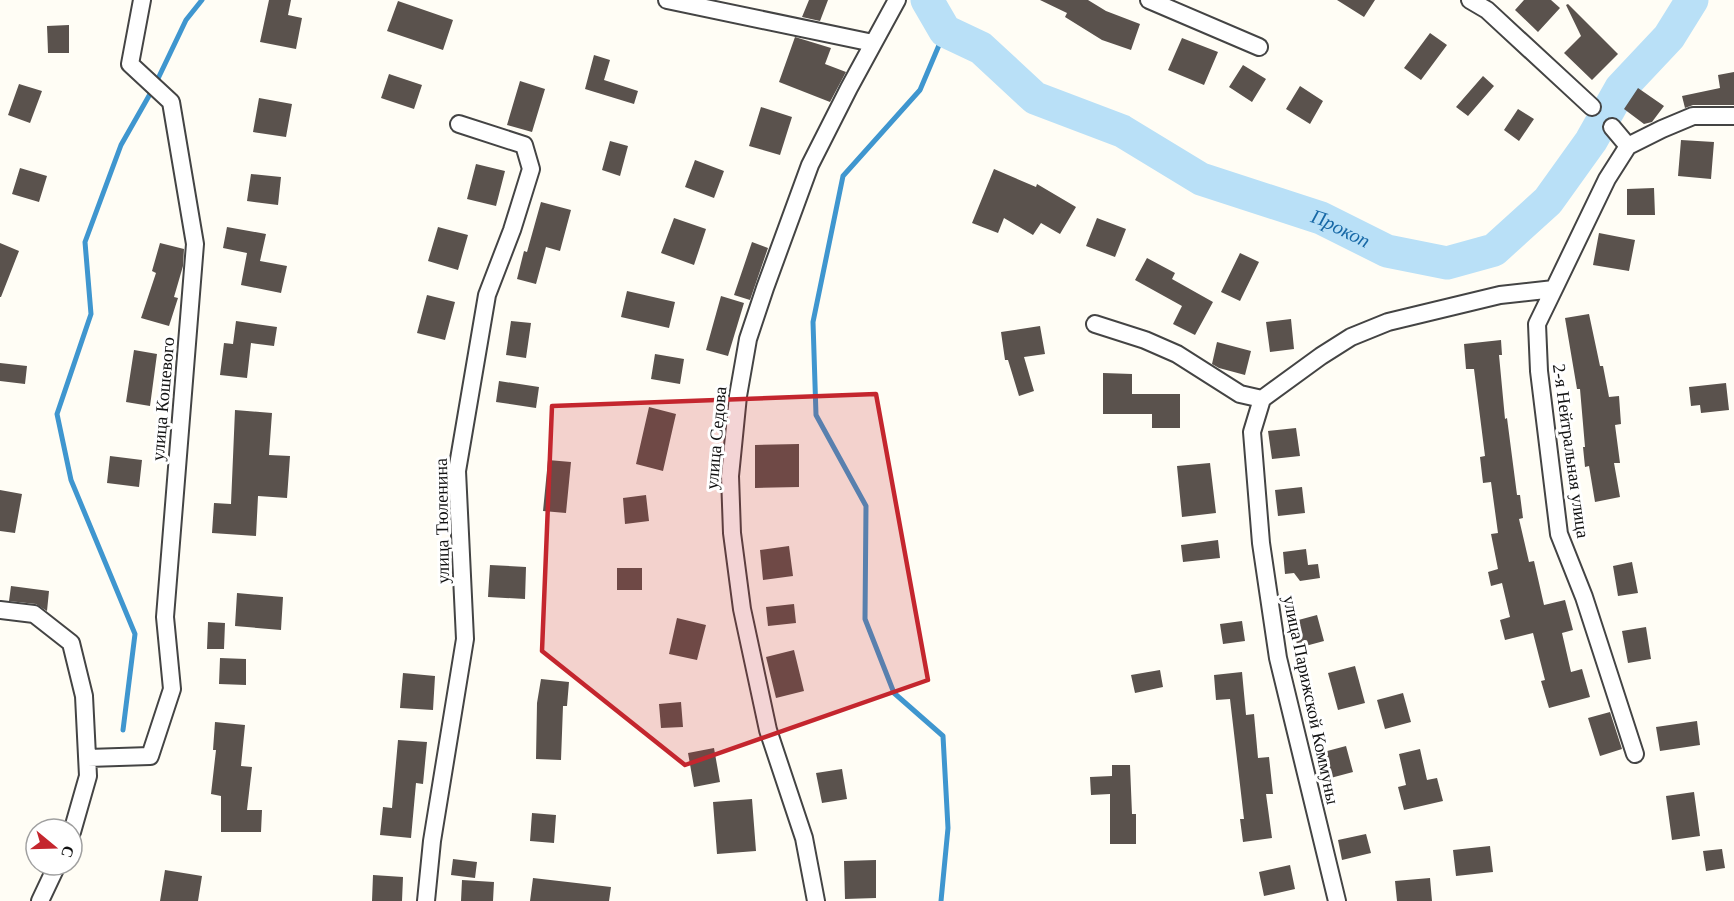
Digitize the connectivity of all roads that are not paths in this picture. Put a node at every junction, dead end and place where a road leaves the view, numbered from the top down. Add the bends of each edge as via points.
1 (142, 0) edge
2 (667, 0) edge
3 (897, 0) edge
4 (1149, 0) edge
5 (1470, 0) edge
6 (873, 43) junction
7 (1259, 47) dead end
8 (1592, 107) dead end
9 (1734, 116) edge
10 (459, 124) dead end
11 (1612, 127) dead end
12 (1628, 146) junction
13 (1554, 289) junction
14 (1095, 324) dead end
15 (1262, 399) junction
16 (0, 609) edge
17 (1635, 754) dead end
18 (87, 758) junction
19 (76, 817) edge
20 (51, 877) edge
21 (40, 901) edge
22 (426, 901) edge
23 (816, 901) edge
24 (1337, 901) edge

1 - 18 street, улица Кошевого via 130,64 171,102 195,244 165,617 172,689 150,756
2 - 6 street
3 - 6 street, улица Седова
4 - 7 street
5 - 8 street via 1487,10
6 - 23 street, улица Седова via 810,165 748,339 729,476 742,609 768,730 804,838
9 - 12 street via 1694,116
10 - 22 street, улица Тюленина via 524,145 531,168 487,295 457,471 465,639
11 - 12 street
12 - 13 street via 1607,179
13 - 15 street via 1500,295 1388,322 1341,343
13 - 17 street, 2-я Нейтральная улица via 1538,324 1539,371 1559,534 1584,597
14 - 15 street via 1177,354 1240,394
15 - 24 street, улица Парижской Коммуны via 1252,432 1261,543 1278,658
16 - 18 street via 34,614 71,643 84,696
18 - 19 street via 88,776
20 - 21 street

